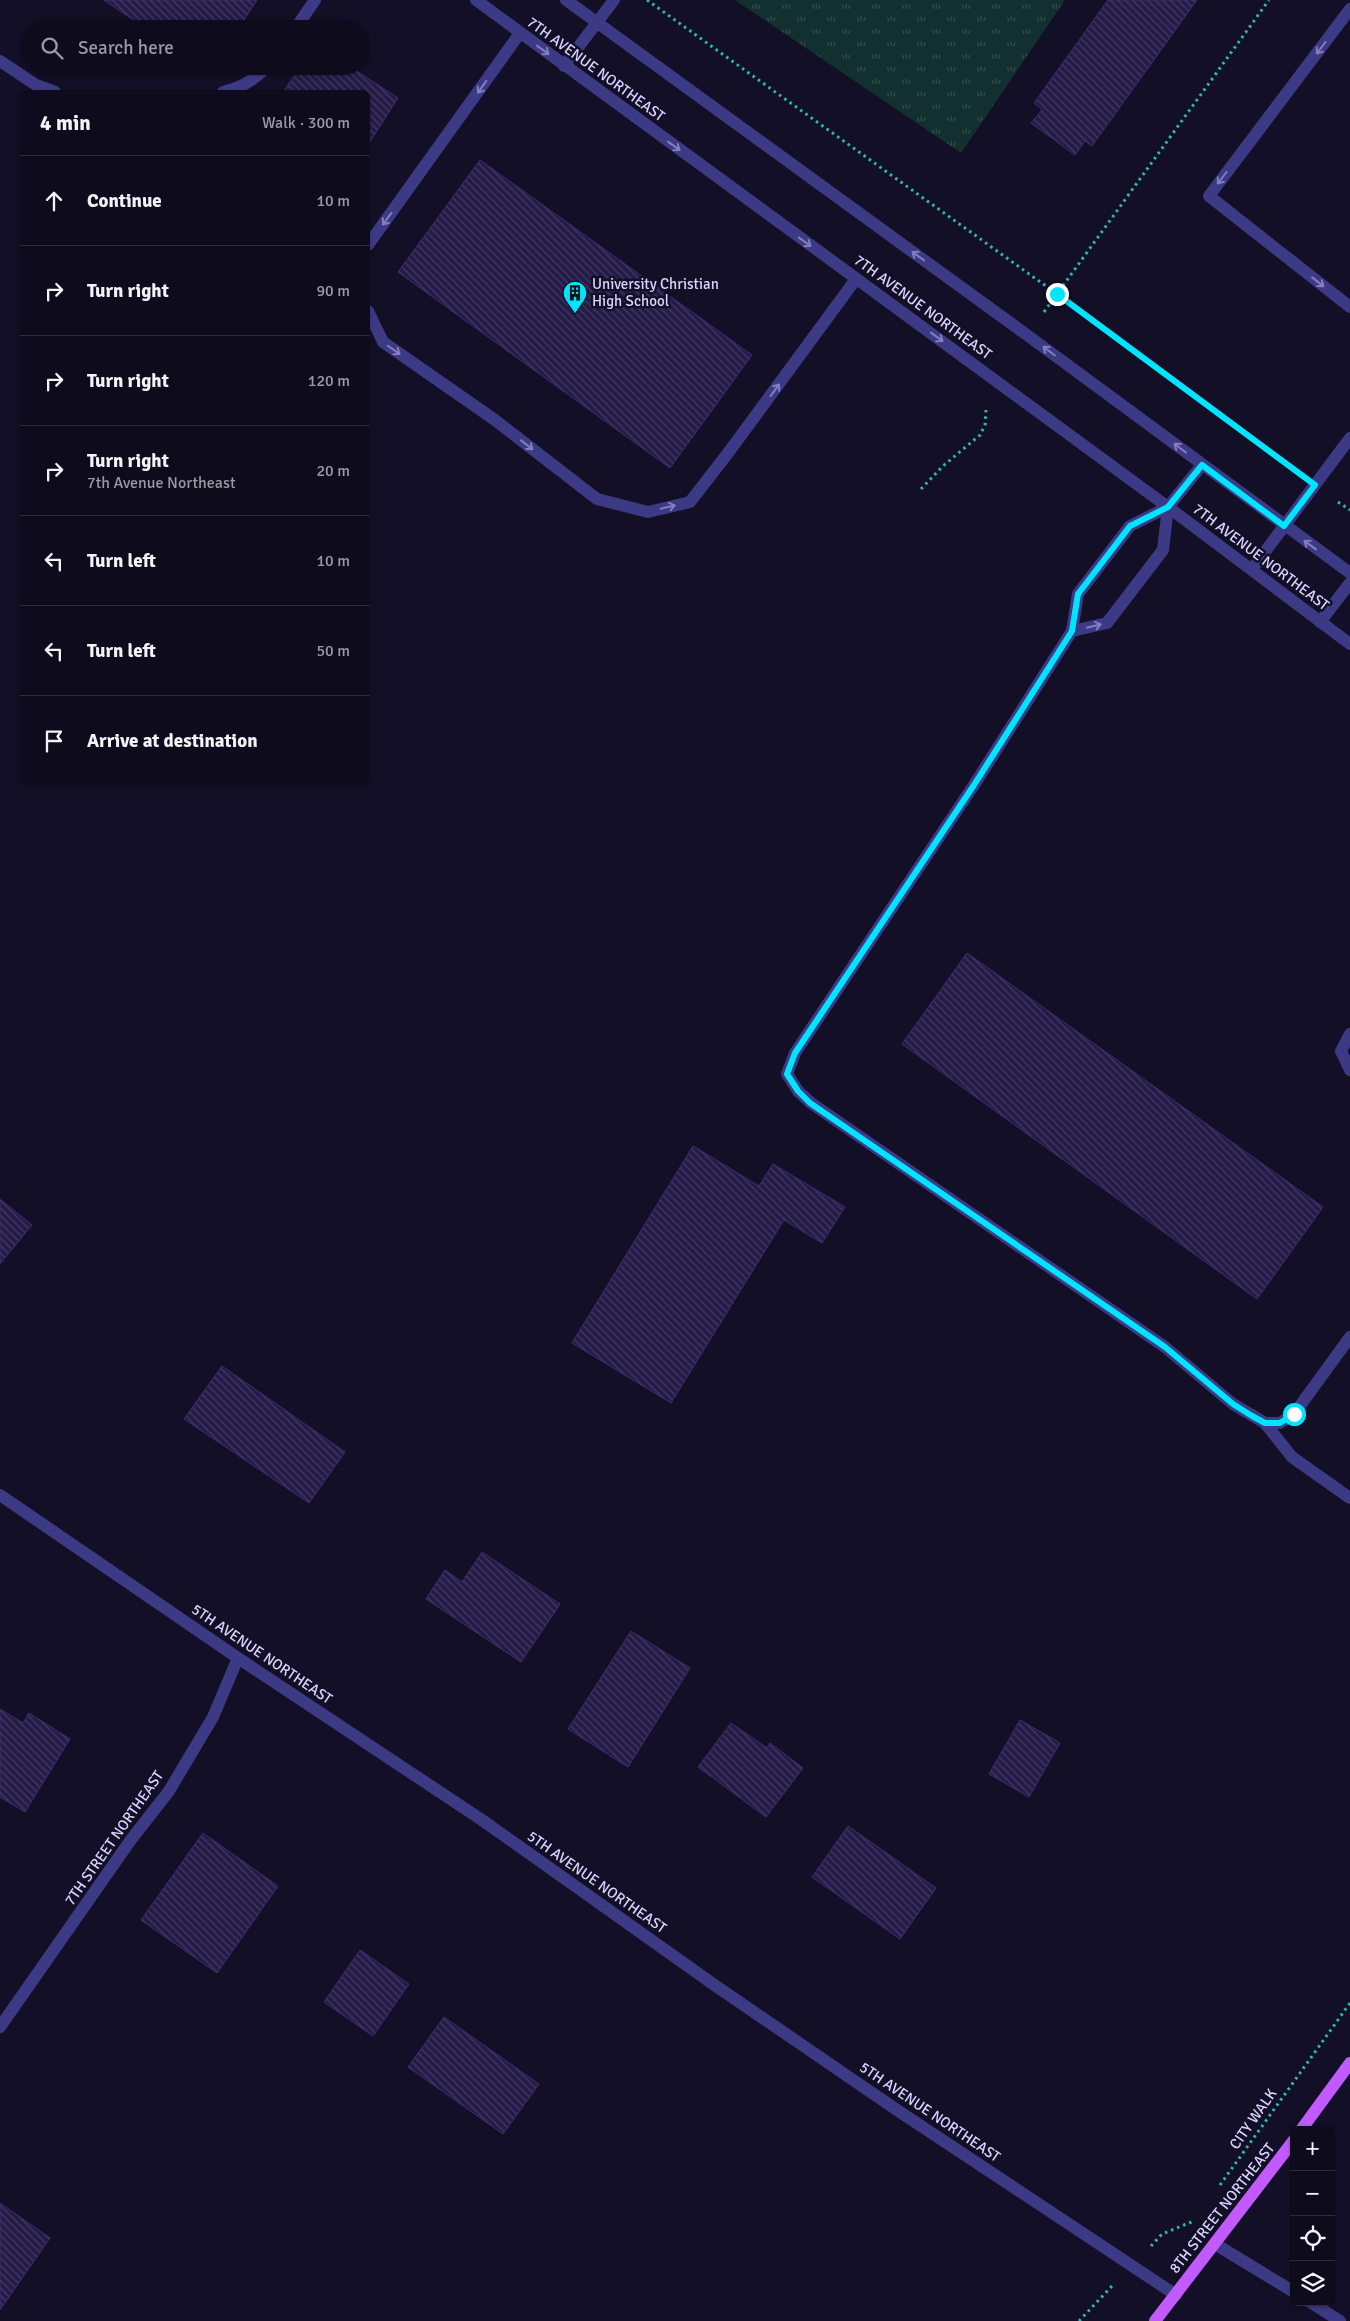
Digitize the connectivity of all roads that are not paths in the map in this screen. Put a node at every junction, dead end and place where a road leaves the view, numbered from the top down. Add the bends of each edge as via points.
1 (315, 0) edge
2 (476, 0) edge
3 (566, 0) edge
4 (614, 0) edge
5 (1350, 9) edge
6 (301, 20) edge
7 (596, 23) junction
8 (520, 33) junction
9 (0, 61) edge
10 (564, 66) junction
11 (20, 74) edge
12 (21, 75) edge
13 (258, 75) edge
14 (50, 90) edge
15 (231, 90) edge
16 (370, 242) edge
17 (856, 279) junction
18 (1350, 307) edge
19 (370, 315) edge
20 (1350, 438) edge
21 (1202, 465) junction
22 (1168, 507) junction
23 (1284, 526) junction
24 (1252, 569) junction
25 (1350, 573) edge
26 (1350, 584) edge
27 (1320, 622) junction
28 (1072, 631) junction
29 (1350, 644) edge
30 (1350, 1034) edge
31 (1350, 1070) edge
32 (1350, 1337) edge
33 (1265, 1423) junction
34 (0, 1495) edge
35 (1350, 1498) edge
36 (238, 1658) junction
37 (0, 2027) edge
38 (1350, 2062) edge
39 (1305, 2126) edge
40 (1290, 2145) edge
41 (1215, 2244) junction
42 (1290, 2290) edge
43 (1176, 2295) junction
44 (1316, 2306) edge
45 (1155, 2321) edge
46 (1340, 2321) edge

1 - 6 street
2 - 8 street, 7TH AVENUE NORTHEAST
3 - 7 street
4 - 7 street
5 -> 18 street via 1208,196
7 - 10 street
21 -> 7 street
8 -> 10 street, 7TH AVENUE NORTHEAST
8 -> 16 street
9 - 11 street
10 -> 17 street, 7TH AVENUE NORTHEAST
12 - 14 street
13 - 15 street
19 -> 17 street via 383,342 495,420 596,499 648,512 690,502
17 -> 22 street, 7TH AVENUE NORTHEAST
20 - 23 street
21 - 22 street
21 - 23 street
22 - 24 street, 7TH AVENUE NORTHEAST
22 - 28 street via 1130,526 1078,594
28 -> 22 street via 1107,623 1163,550
23 - 24 street
25 -> 23 street
24 - 27 street, 7TH AVENUE NORTHEAST
26 - 27 street
27 - 29 street, 7TH AVENUE NORTHEAST
28 - 33 street via 974,785 795,1053 787,1074 810,1103 1165,1347 1233,1404
30 - 31 street via 1341,1051
32 - 33 street via 1294,1414 1280,1423
33 - 35 street via 1292,1457
34 - 36 street, 5TH AVENUE NORTHEAST
36 - 37 street, 7TH STREET NORTHEAST via 213,1717 169,1791 130,1841
36 - 43 street, 5TH AVENUE NORTHEAST via 482,1820 897,2110
38 - 39 main road
40 - 41 main road, 8TH STREET NORTHEAST
41 - 42 street
41 - 43 main road, 8TH STREET NORTHEAST
43 - 45 main road, 8TH STREET NORTHEAST
44 - 46 street

